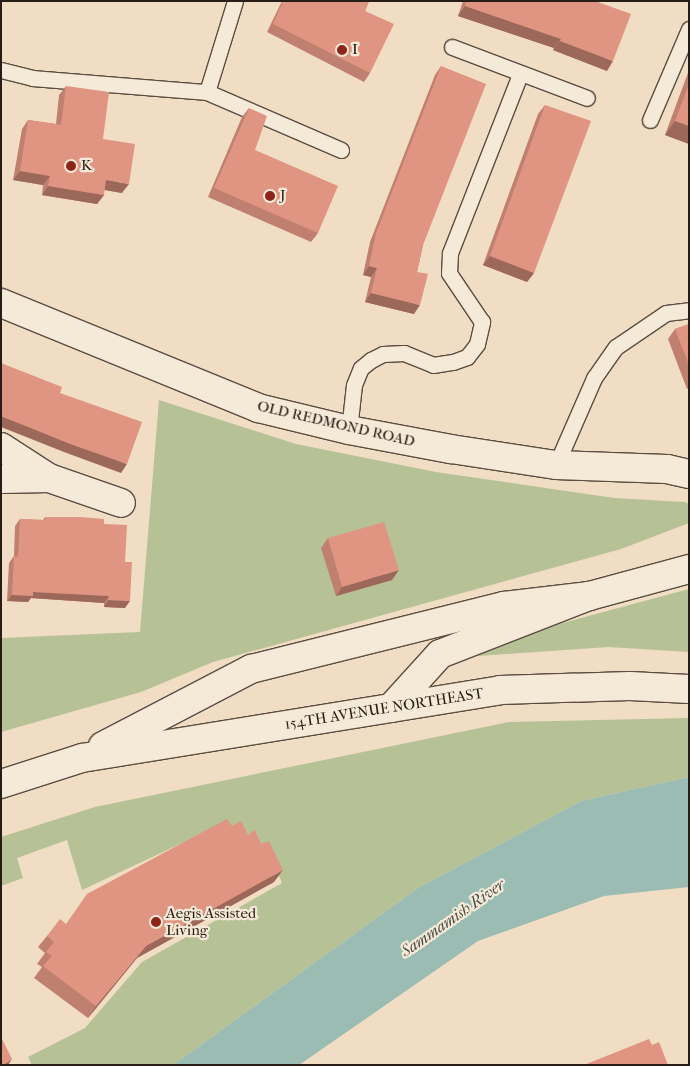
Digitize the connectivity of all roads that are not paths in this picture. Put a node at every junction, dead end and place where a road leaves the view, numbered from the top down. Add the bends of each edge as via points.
1 (235, 1) edge
2 (689, 29) edge
3 (452, 46) dead end
4 (1, 70) edge
5 (520, 74) junction
6 (206, 92) junction
7 (587, 98) dead end
8 (650, 120) dead end
9 (341, 150) dead end
10 (1, 303) edge
11 (689, 310) edge
12 (349, 430) junction
13 (1, 447) edge
14 (556, 465) junction
15 (689, 474) edge
16 (49, 478) junction
17 (1, 479) edge
18 (121, 503) dead end
19 (689, 569) edge
20 (589, 596) junction
21 (689, 689) edge
22 (391, 708) junction
23 (82, 758) junction
24 (1, 784) edge

1 - 6 lane
2 - 8 lane
3 - 5 lane
4 - 6 lane via 32,78
5 - 7 lane
5 - 12 lane via 450,253 449,273 482,322 477,344 467,357 453,362 433,364 404,353 383,354 371,360 361,368 354,385
6 - 9 lane
10 - 12 main road, OLD REDMOND ROAD via 258,408
11 - 14 lane via 666,313 616,348 594,378
12 - 14 main road, OLD REDMOND ROAD
13 - 16 main road
14 - 15 main road, OLD REDMOND ROAD via 667,469
16 - 17 main road
16 - 18 main road
19 - 20 main road
20 - 22 main road via 440,654
20 - 23 main road via 504,606 251,669
21 - 22 main road, 154TH AVENUE NORTHEAST via 630,686 500,690
22 - 23 main road, 154TH AVENUE NORTHEAST
23 - 24 main road

